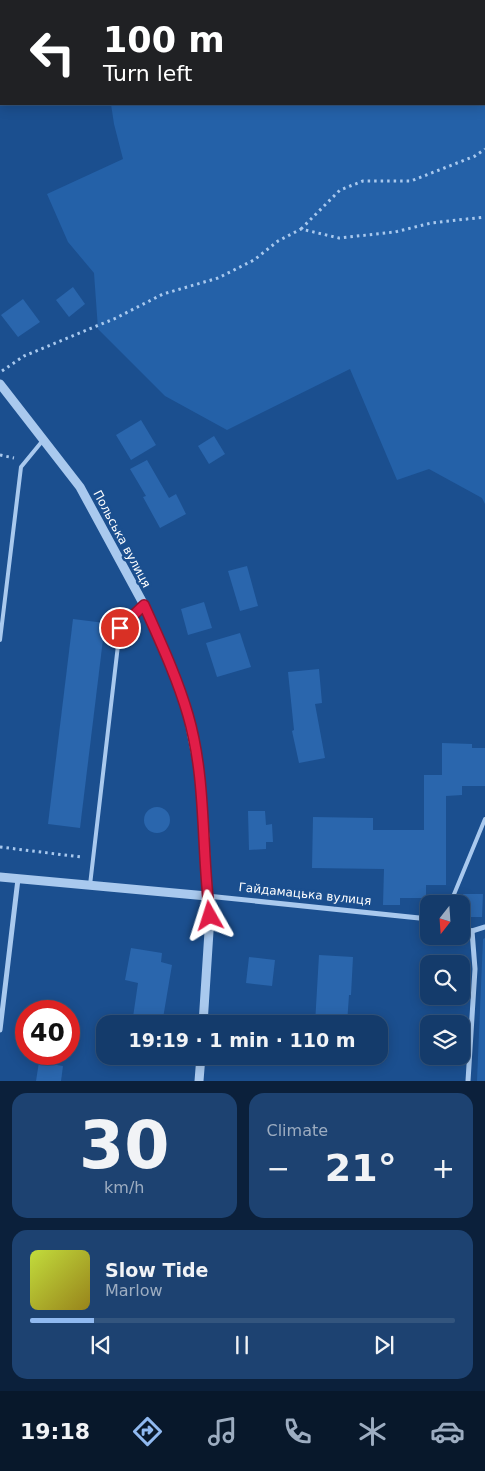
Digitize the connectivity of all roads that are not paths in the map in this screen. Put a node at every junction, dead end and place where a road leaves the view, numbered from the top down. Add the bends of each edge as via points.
1 (0, 384) edge
2 (44, 439) junction
3 (144, 605) junction
4 (0, 640) edge
5 (485, 819) edge
6 (0, 877) edge
7 (18, 879) junction
8 (90, 885) junction
9 (454, 895) edge
10 (207, 896) junction
11 (420, 918) edge
12 (485, 927) edge
13 (472, 931) joint
14 (204, 1015) edge
15 (0, 1030) edge
16 (201, 1065) edge
17 (200, 1081) edge
18 (468, 1081) edge

1 - 2 street, Польська вулиця
2 - 3 street, Польська вулиця via 80,487
2 - 4 lane via 21,467
3 - 8 lane via 120,628
3 - 10 street, Польська вулиця via 173,671 188,716 198,766
5 - 9 lane
6 - 7 street, Гайдамацька вулиця
7 - 8 street, Гайдамацька вулиця
7 - 15 street
8 - 10 street, Гайдамацька вулиця
10 - 11 street, Гайдамацька вулиця
10 - 14 street, Польська вулиця via 210,916
12 - 13 street
13 - 18 street via 475,969
16 - 17 street

